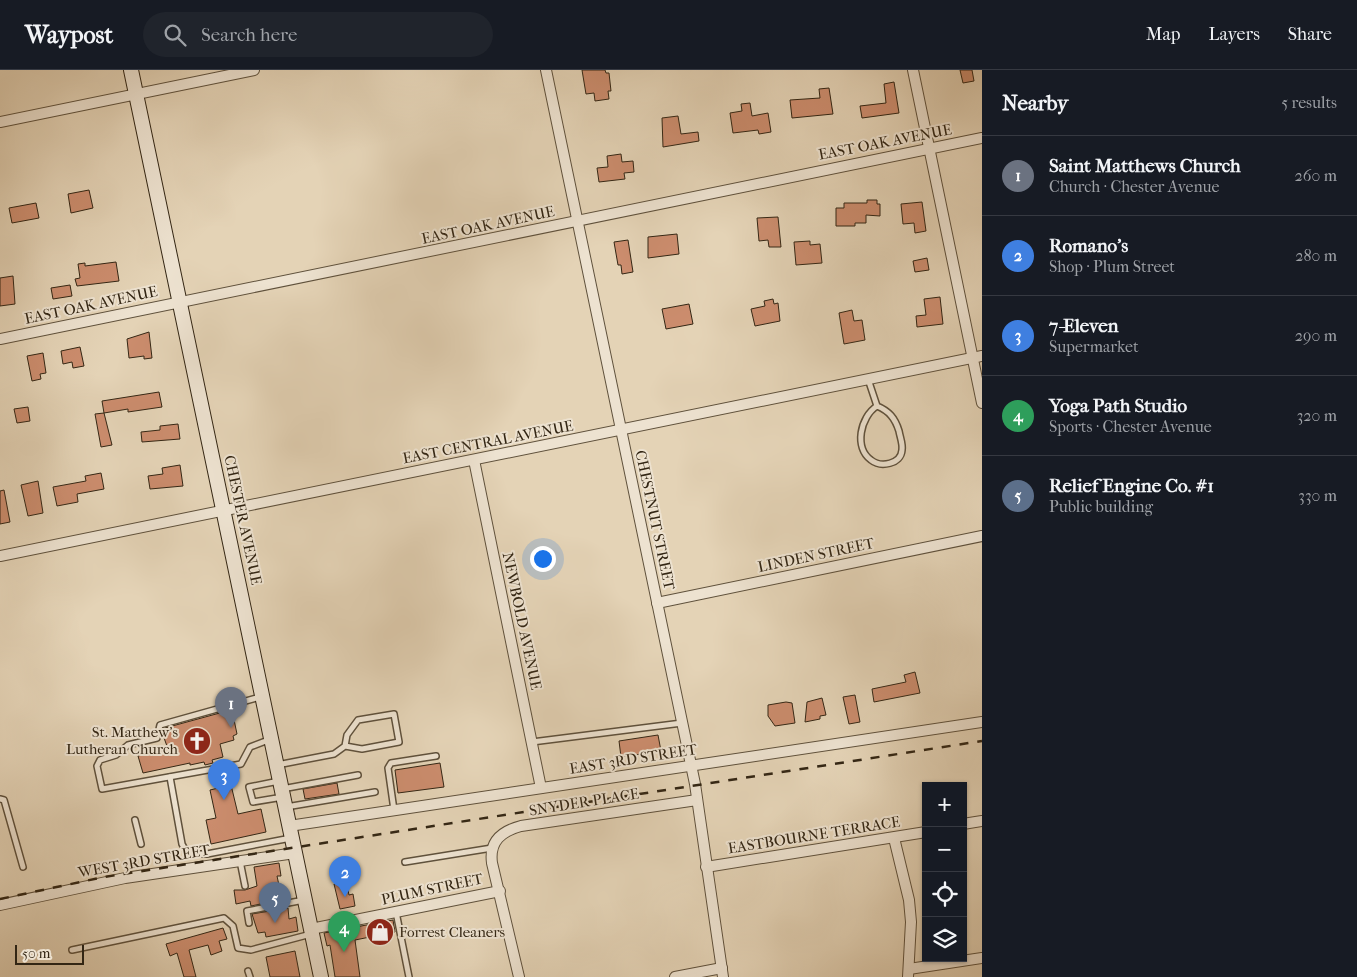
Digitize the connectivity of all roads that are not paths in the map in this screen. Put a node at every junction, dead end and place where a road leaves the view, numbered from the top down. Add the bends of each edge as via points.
1 (131, 70) edge
2 (254, 70) edge
3 (546, 70) edge
4 (913, 70) edge
5 (136, 94) junction
6 (0, 122) edge
7 (982, 138) edge
8 (930, 149) junction
9 (578, 222) junction
10 (180, 303) junction
11 (0, 339) edge
12 (977, 357) edge
13 (868, 378) junction
14 (982, 402) edge
15 (877, 406) junction
16 (621, 430) junction
17 (474, 460) junction
18 (224, 511) junction
19 (982, 536) edge
20 (0, 556) edge
21 (657, 603) junction
22 (262, 696) junction
23 (982, 722) edge
24 (682, 723) junction
25 (271, 739) junction
26 (532, 742) junction
27 (345, 746) junction
28 (436, 756) dead end
29 (277, 766) junction
30 (691, 766) junction
31 (358, 775) dead end
32 (170, 777) junction
33 (542, 788) junction
34 (375, 792) dead end
35 (283, 794) junction
36 (0, 799) edge
37 (698, 800) junction
38 (394, 810) junction
39 (135, 820) dead end
40 (982, 821) edge
41 (967, 823) edge
42 (290, 832) junction
43 (922, 833) edge
44 (894, 838) junction
45 (141, 844) dead end
46 (294, 852) junction
47 (491, 852) junction
48 (240, 861) junction
49 (404, 862) dead end
50 (23, 867) dead end
51 (706, 867) junction
52 (245, 886) dead end
53 (500, 891) junction
54 (305, 900) junction
55 (0, 905) edge
56 (396, 912) junction
57 (249, 923) dead end
58 (312, 931) junction
59 (72, 950) dead end
60 (982, 958) edge
61 (248, 971) dead end
62 (722, 973) edge
63 (909, 973) edge
64 (250, 977) edge
65 (321, 977) edge
66 (409, 977) edge
67 (520, 977) edge
68 (675, 977) edge

1 - 5 main road, CHESTER AVENUE
2 - 5 street
3 - 9 street, CHESTNUT STREET
4 - 8 street
5 - 6 street
5 - 10 main road, CHESTER AVENUE
7 - 8 street, EAST OAK AVENUE
8 - 9 street, EAST OAK AVENUE
8 - 12 street
9 - 10 street, EAST OAK AVENUE
9 - 16 street, CHESTNUT STREET
10 - 11 street, EAST OAK AVENUE
10 - 18 main road, CHESTER AVENUE
12 - 13 street, EAST CENTRAL AVENUE
12 - 14 street
13 - 15 lane
13 - 16 street, EAST CENTRAL AVENUE
15 - 15 lane via 863,421 861,435 869,459 877,464 888,464 898,460 902,452 901,440 897,424 890,414
16 - 17 street, EAST CENTRAL AVENUE
16 - 21 street, CHESTNUT STREET
17 - 18 street, EAST CENTRAL AVENUE
17 - 26 street, NEWBOLD AVENUE
18 - 20 street, EAST CENTRAL AVENUE
18 - 22 main road, CHESTER AVENUE
19 - 21 street, LINDEN STREET
21 - 24 street, CHESTNUT STREET
22 - 25 main road, CHESTER AVENUE
22 - 32 lane via 160,724 158,738 128,745 116,755 100,760 97,766 102,789
23 - 30 street, EAST 3RD STREET
24 - 26 lane
24 - 30 street, CHESTNUT STREET
25 - 29 main road, CHESTER AVENUE
25 - 32 lane via 250,747 241,764
26 - 33 street, NEWBOLD AVENUE
27 - 27 lane via 362,749 400,742 394,714 358,720 347,735
27 - 29 lane via 334,754
28 - 38 lane via 391,763 388,768
29 - 35 main road, CHESTER AVENUE
30 - 33 street, EAST 3RD STREET
30 - 37 street, CHESTNUT STREET
31 - 35 lane
32 - 42 lane via 182,844 185,851 193,855
33 - 38 street, EAST 3RD STREET
34 - 35 lane
35 - 35 lane via 249,787 253,802
35 - 42 main road, CHESTER AVENUE
36 - 50 lane via 4,800
37 - 47 street, SNYDER PLACE via 521,826 501,834
37 - 51 street, CHESTNUT STREET
38 - 42 street, EAST 3RD STREET
39 - 45 lane
40 - 41 street
42 - 46 main road, CHESTER AVENUE
43 - 44 street, EASTBOURNE TERRACE
44 - 51 street, EASTBOURNE TERRACE
44 - 63 street via 909,900
46 - 48 street, WEST 3RD STREET
46 - 54 main road, CHESTER AVENUE
47 - 49 lane
47 - 53 street
48 - 52 lane
48 - 55 street, WEST 3RD STREET via 107,882
51 - 62 street, CHESTNUT STREET
53 - 56 street, PLUM STREET
53 - 67 street
54 - 57 lane via 247,911
54 - 58 main road, CHESTER AVENUE
56 - 58 street, PLUM STREET
56 - 66 lane
58 - 59 lane via 243,950 238,948 233,926 224,918
58 - 65 main road, CHESTER AVENUE
60 - 63 street
61 - 64 lane
62 - 68 street

